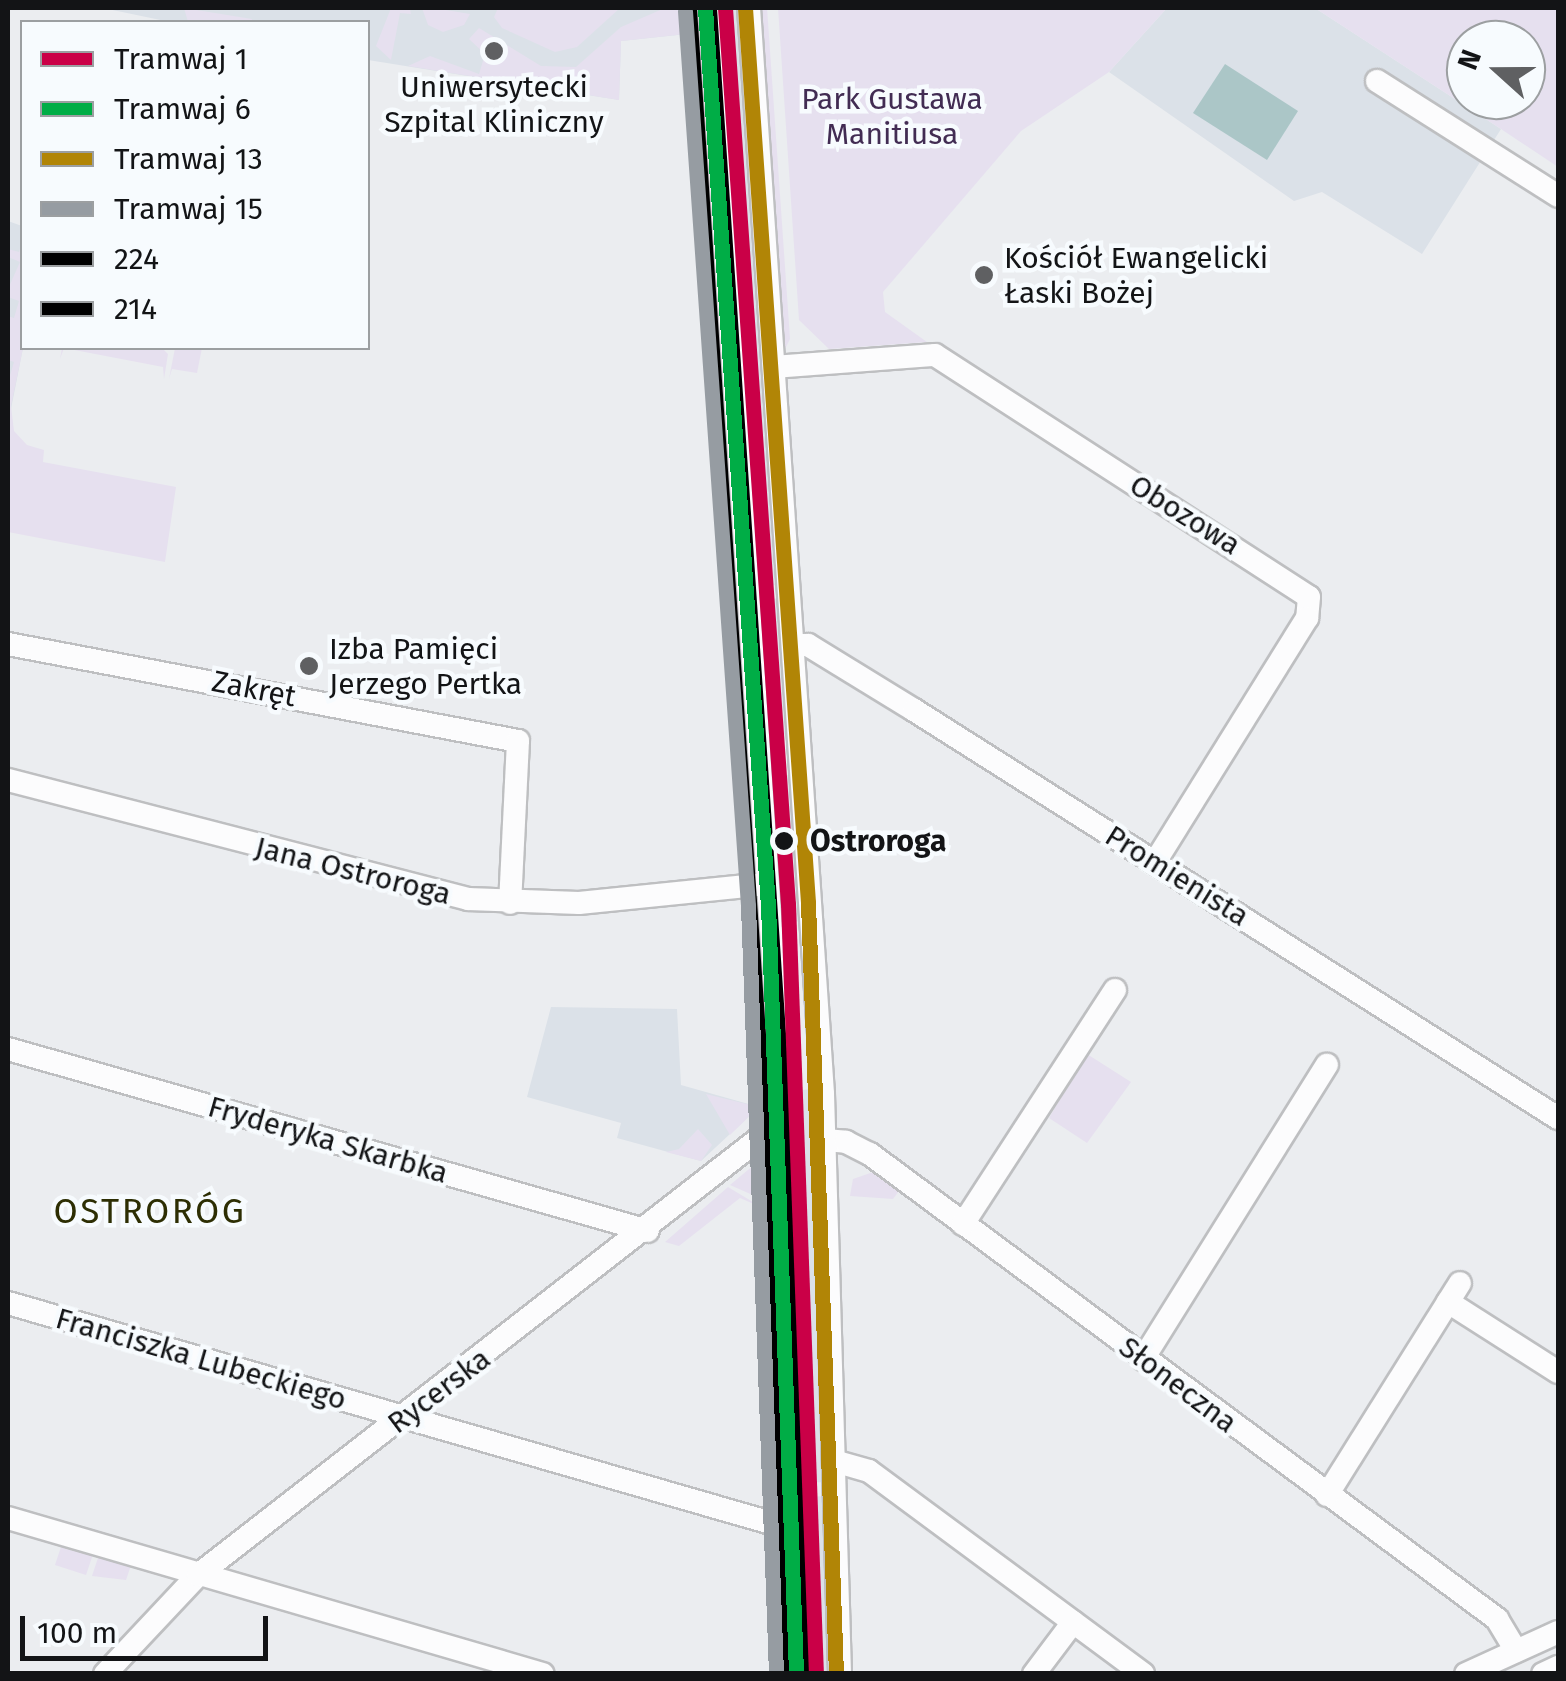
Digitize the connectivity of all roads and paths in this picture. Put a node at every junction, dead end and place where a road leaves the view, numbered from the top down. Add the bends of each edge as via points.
1 (709, 8) edge
2 (749, 8) edge
3 (1377, 82) dead end
4 (1558, 196) edge
5 (774, 367) junction
6 (8, 644) edge
7 (792, 645) junction
8 (798, 751) junction
9 (762, 754) junction
10 (8, 780) edge
11 (1154, 862) junction
12 (766, 884) junction
13 (510, 903) junction
14 (1115, 990) dead end
15 (8, 1049) edge
16 (1327, 1065) dead end
17 (1558, 1118) edge
18 (782, 1120) junction
19 (824, 1140) junction
20 (964, 1224) junction
21 (648, 1230) junction
22 (8, 1303) edge
23 (1144, 1359) junction
24 (1558, 1372) edge
25 (405, 1418) junction
26 (834, 1461) junction
27 (1327, 1494) junction
28 (8, 1518) edge
29 (799, 1531) junction
30 (198, 1575) junction
31 (1073, 1622) junction
32 (1558, 1632) edge
33 (1516, 1651) junction
34 (1558, 1666) edge
35 (105, 1674) edge
36 (542, 1674) edge
37 (802, 1674) edge
38 (840, 1674) edge
39 (1034, 1674) edge
40 (1143, 1674) edge
41 (1466, 1674) edge
42 (1543, 1674) edge

1 - 9 street
2 - 5 street
3 - 4 street
5 - 7 street
5 - 11 street, Obozowa via 934,356 1309,596 1307,618
6 - 13 street, Zakręt via 518,741
7 - 8 street
7 - 11 street, Promienista via 817,650
8 - 9 street
8 - 19 street
9 - 12 street
10 - 13 street, Jana Ostroroga via 424,893
11 - 17 street, Promienista
12 - 13 street, Jana Ostroroga via 617,901
12 - 18 street
14 - 20 street
15 - 21 street, Fryderyka Skarbka
16 - 23 street
18 - 21 street, Rycerska
18 - 29 street
19 - 20 street, Słoneczna via 857,1145
19 - 26 street
20 - 23 street, Słoneczna
21 - 25 street, Rycerska
22 - 25 street, Franciszka Lubeckiego
23 - 27 street, Słoneczna
24 - 27 street via 1454,1293
25 - 29 street, Franciszka Lubeckiego
25 - 30 street, Rycerska
26 - 31 street via 869,1472
26 - 38 street
27 - 33 street, Słoneczna via 1497,1619
28 - 30 street
29 - 37 street
30 - 35 street, Rycerska
30 - 36 street
31 - 39 street
31 - 40 street
32 - 33 street
33 - 41 street
34 - 42 street

